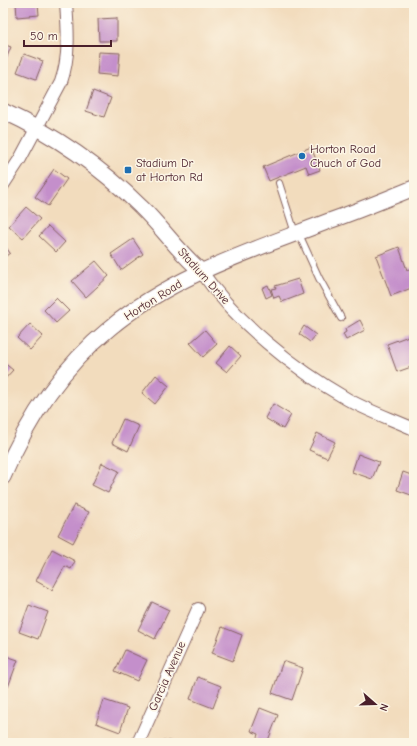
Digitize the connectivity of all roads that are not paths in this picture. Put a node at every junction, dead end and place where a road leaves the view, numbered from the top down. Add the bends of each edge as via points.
1 (66, 3) edge
2 (3, 111) edge
3 (37, 129) junction
4 (279, 183) dead end
5 (3, 184) edge
6 (414, 188) edge
7 (297, 233) junction
8 (201, 272) junction
9 (341, 318) dead end
10 (414, 429) edge
11 (3, 477) edge
12 (198, 610) dead end
13 (138, 743) edge

1 - 3 street via 69,46 65,72
2 - 3 street, Stadium Drive
3 - 5 street
3 - 8 street, Stadium Drive via 114,182 158,224 188,261
4 - 7 lane
6 - 7 street, Horton Road
7 - 8 street, Horton Road
7 - 9 lane via 318,278
8 - 10 street, Stadium Drive via 253,329 294,364 348,399
8 - 11 street, Horton Road via 157,294 138,307 109,328 82,354 39,408 24,432
12 - 13 street, Garcia Avenue

